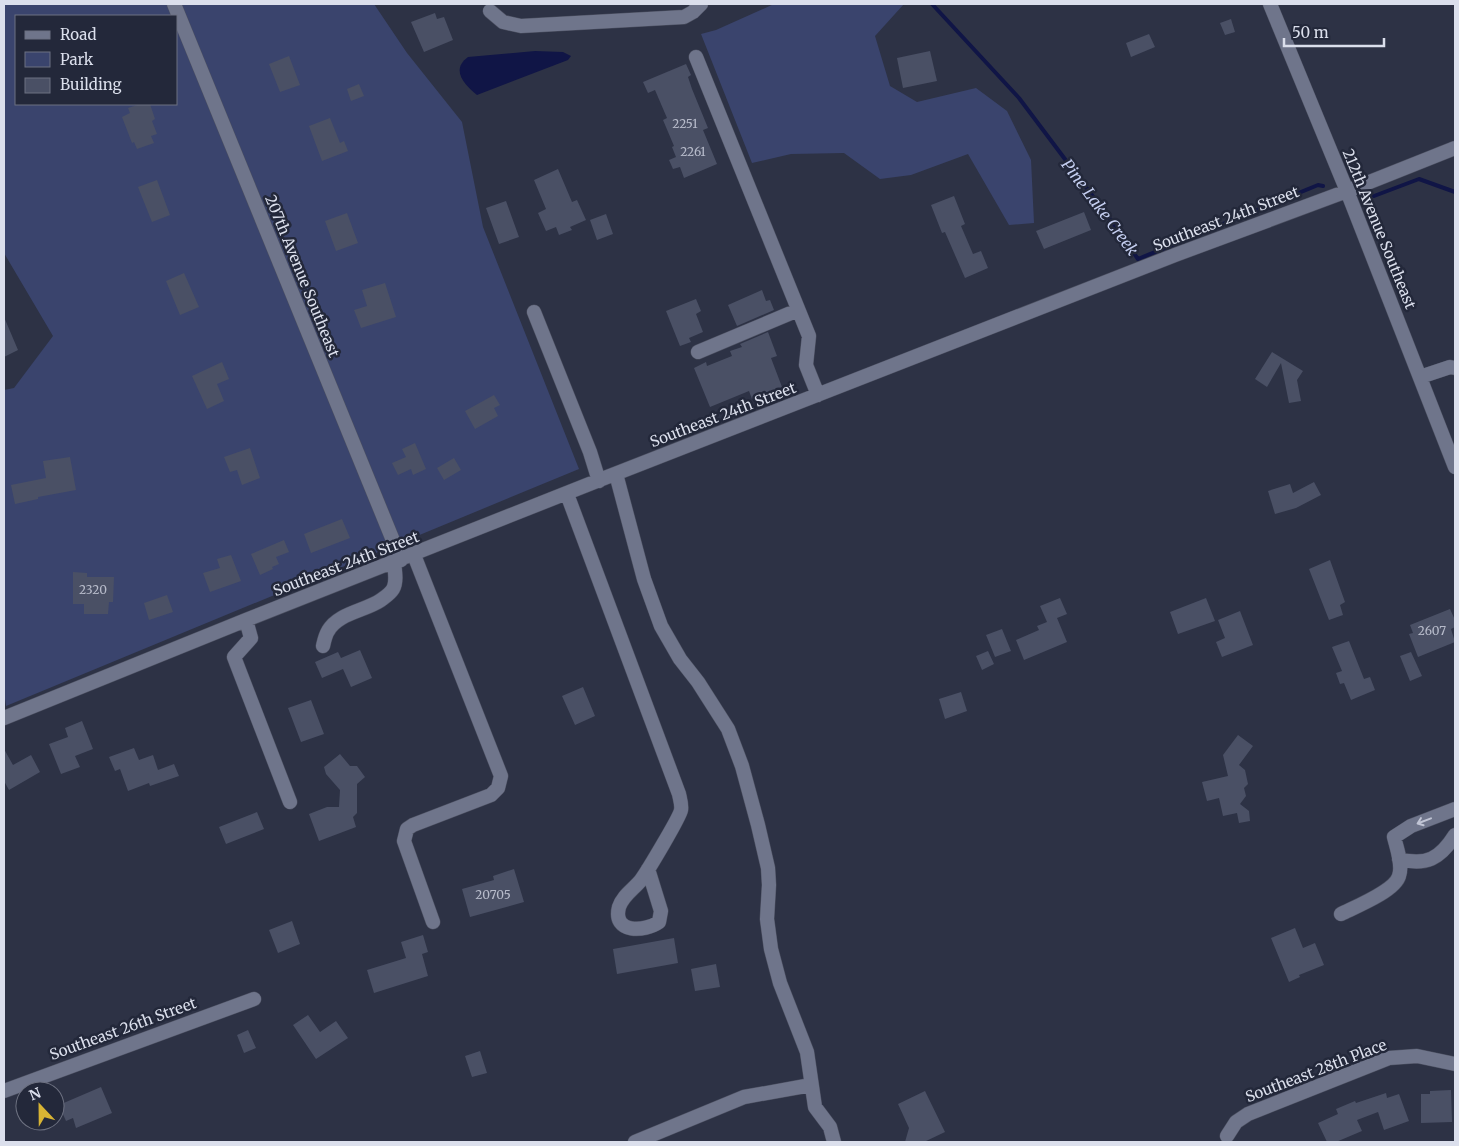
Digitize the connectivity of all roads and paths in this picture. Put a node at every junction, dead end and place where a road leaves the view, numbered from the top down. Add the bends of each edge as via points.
1 (174, 4) edge
2 (700, 4) edge
3 (1270, 4) edge
4 (490, 11) dead end
5 (696, 57) dead end
6 (1455, 148) edge
7 (1347, 191) junction
8 (798, 310) junction
9 (534, 312) dead end
10 (698, 352) dead end
11 (1455, 368) edge
12 (1420, 377) junction
13 (818, 395) junction
14 (1455, 467) edge
15 (616, 474) junction
16 (599, 481) junction
17 (567, 494) junction
18 (414, 555) junction
19 (397, 561) junction
20 (246, 620) junction
21 (323, 646) dead end
22 (4, 718) edge
23 (290, 802) dead end
24 (1455, 809) edge
25 (1455, 835) edge
26 (1399, 859) junction
27 (648, 868) dead end
28 (1341, 914) dead end
29 (433, 922) dead end
30 (254, 999) dead end
31 (1455, 1064) edge
32 (811, 1085) junction
33 (4, 1091) edge
34 (1227, 1136) dead end
35 (636, 1142) edge
36 (834, 1142) edge

1 - 19 street, 207th Avenue Southeast
2 - 4 street via 684,17 521,26 503,22
3 - 7 street, 212th Avenue Southeast
5 - 8 street
6 - 7 street, Southeast 24th Street
7 - 12 street, 212th Avenue Southeast
7 - 13 street, Southeast 24th Street
8 - 10 street
8 - 13 street via 809,336 806,366
9 - 16 street
11 - 12 street
12 - 14 street, 212th Avenue Southeast
13 - 15 street, Southeast 24th Street
15 - 16 street, Southeast 24th Street
15 - 32 street via 647,589 661,626 728,729 742,766 768,868 767,919 771,950 807,1052
16 - 17 street, Southeast 24th Street
17 - 18 street, Southeast 24th Street
17 - 27 street via 679,794 681,810
18 - 19 street, Southeast 24th Street
18 - 29 street via 501,776 498,788 491,795 407,829 404,841
19 - 20 street, Southeast 24th Street
19 - 21 street via 394,588 390,594 338,621 328,630
20 - 22 street, Southeast 24th Street
20 - 23 street via 251,638 234,657
24 -> 26 street via 1411,826 1394,838
25 - 26 street via 1431,860 1414,863
26 - 28 street via 1397,881 1375,898
30 - 33 street, Southeast 26th Street
31 - 34 street, Southeast 28th Place via 1417,1056 1389,1058 1248,1114 1236,1122
32 - 35 street via 744,1097
32 - 36 street via 814,1107 830,1127

